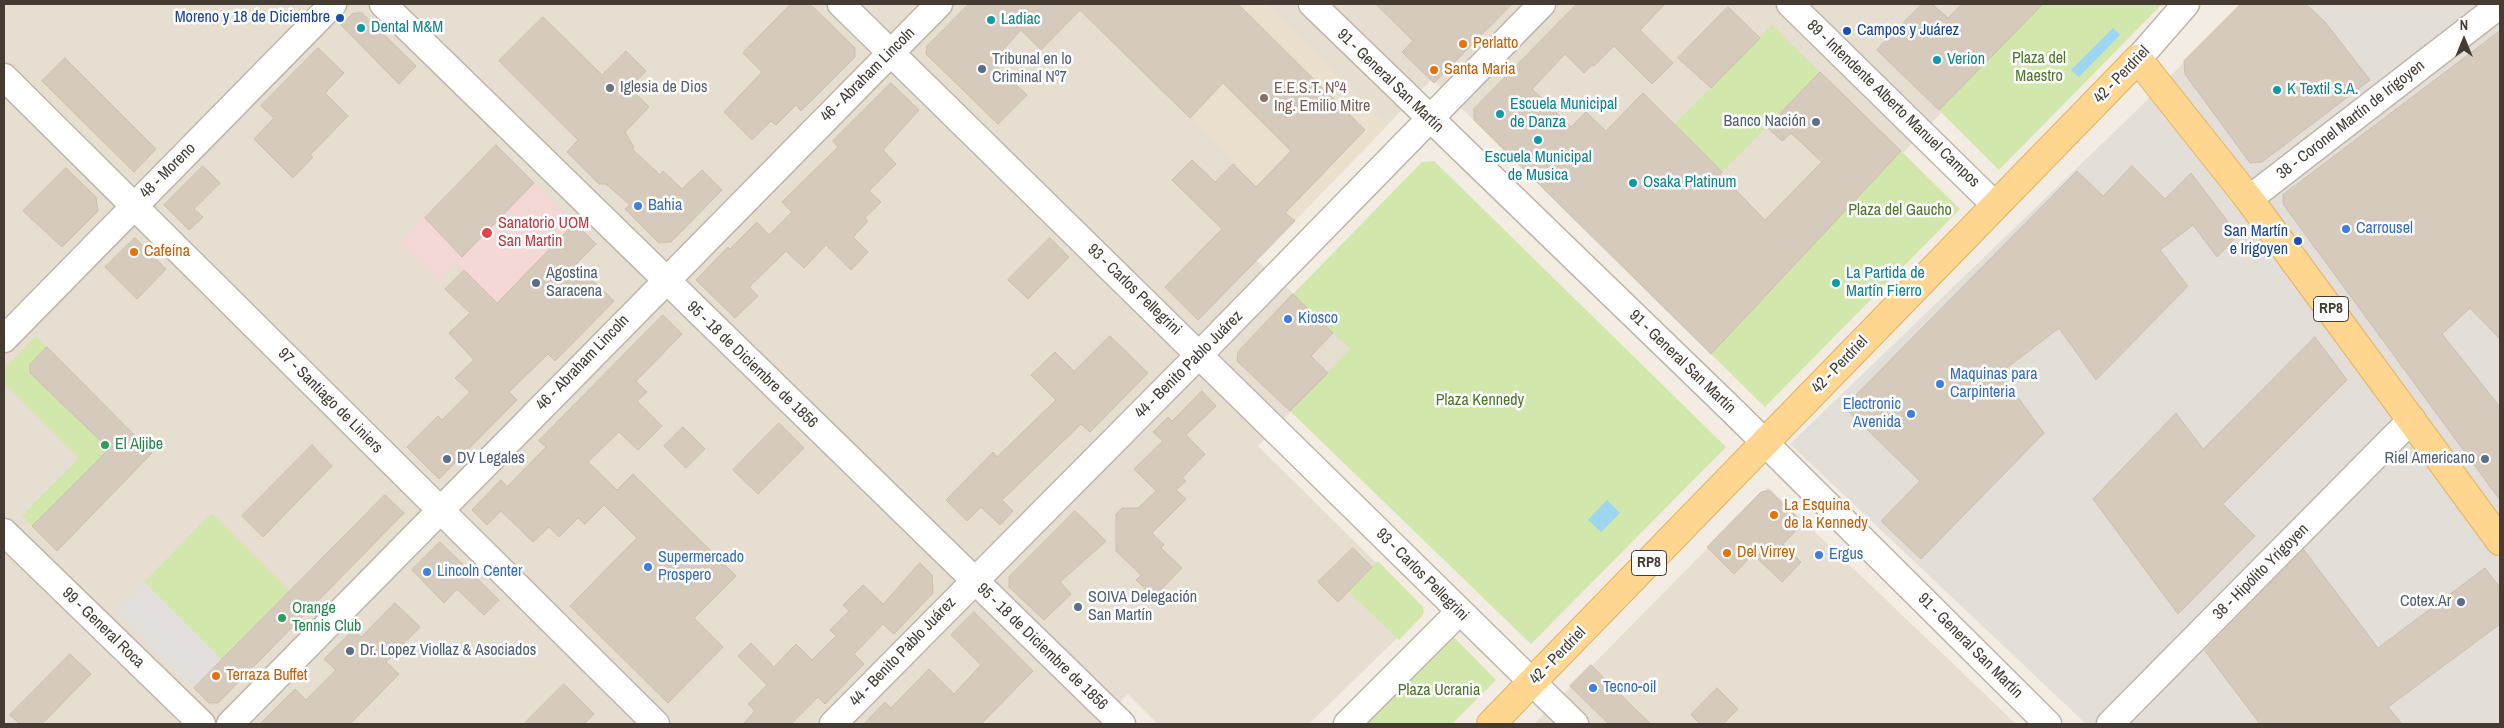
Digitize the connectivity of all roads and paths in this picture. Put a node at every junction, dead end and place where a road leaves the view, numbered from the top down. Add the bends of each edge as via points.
1 (333, 4) edge
2 (382, 4) edge
3 (841, 4) edge
4 (938, 4) edge
5 (1312, 4) edge
6 (1542, 4) edge
7 (1790, 4) edge
8 (2186, 4) edge
9 (2500, 5) edge
10 (890, 53) junction
11 (2138, 59) junction
12 (4, 77) edge
13 (1428, 119) junction
14 (2249, 199) junction
15 (134, 205) junction
16 (1995, 205) junction
17 (665, 280) junction
18 (4, 339) edge
19 (1200, 354) junction
20 (2412, 419) junction
21 (1765, 443) junction
22 (439, 510) junction
23 (4, 532) edge
24 (2500, 541) edge
25 (973, 581) junction
26 (1459, 612) junction
27 (1532, 682) junction
28 (202, 724) edge
29 (230, 724) edge
30 (656, 724) edge
31 (833, 724) edge
32 (1122, 724) edge
33 (1347, 724) edge
34 (1491, 724) edge
35 (1575, 724) edge
36 (2048, 724) edge
37 (2110, 724) edge

1 - 15 street, 48 - Moreno
2 - 17 street, 95 - 18 de Diciembre de 1856
3 - 10 street, 93 - Carlos Pellegrini
4 - 10 street, 46 - Abraham Lincoln
5 - 13 street, 91 - General San Martín
6 - 13 street, 44 - Benito Pablo Juárez
7 - 16 street, 89 - Intendente Alberto Manuel Campos
8 - 11 street, 42 - Perdriel
9 - 14 street, 38 - Coronel Martín de Irigoyen
10 - 17 street, 46 - Abraham Lincoln
10 - 19 street, 93 - Carlos Pellegrini
11 - 14 main road, RP8
11 - 16 main road, 42 - Perdriel / RP8
12 - 15 street, 97 - Santiago de Liniers
13 - 19 street, 44 - Benito Pablo Juárez
13 - 21 street, 91 - General San Martín
14 - 20 main road, RP8
15 - 18 street, 48 - Moreno
15 - 22 street, 97 - Santiago de Liniers
16 - 21 main road, 42 - Perdriel / RP8
17 - 22 street, 46 - Abraham Lincoln
17 - 25 street, 95 - 18 de Diciembre de 1856
19 - 25 street, 44 - Benito Pablo Juárez
19 - 26 street, 93 - Carlos Pellegrini
20 - 24 main road, RP8
20 - 37 street, 38 - Hipólito Yrigoyen
21 - 27 main road, 42 - Perdriel / RP8
21 - 36 street, 91 - General San Martín
22 - 29 street, 46 - Abraham Lincoln
22 - 30 street, 97 - Santiago de Liniers
23 - 28 street, 99 - General Roca
25 - 31 street, 44 - Benito Pablo Juárez
25 - 32 street, 95 - 18 de Diciembre de 1856
26 - 27 street, 93 - Carlos Pellegrini
26 - 33 street
27 - 34 main road, 42 - Perdriel / RP8
27 - 35 street, 93 - Carlos Pellegrini

